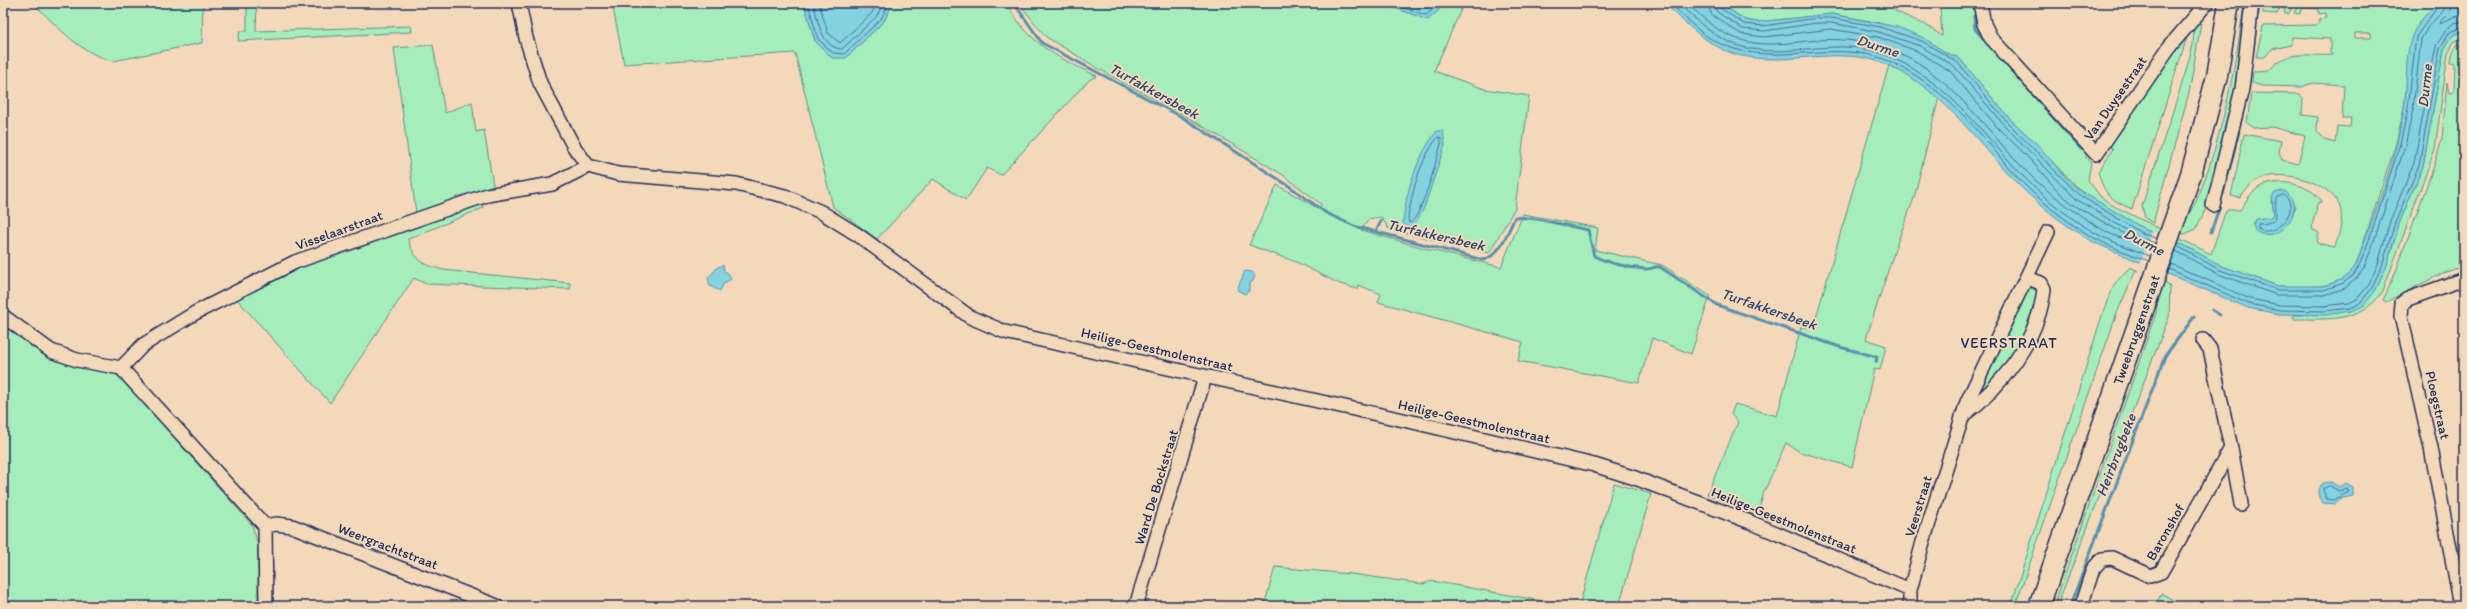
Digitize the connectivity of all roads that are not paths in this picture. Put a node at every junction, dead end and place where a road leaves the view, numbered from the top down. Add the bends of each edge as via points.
1 (519, 3) edge
2 (1980, 3) edge
3 (2207, 3) edge
4 (2219, 3) edge
5 (2229, 3) edge
6 (2252, 3) edge
7 (588, 166) junction
8 (2213, 205) dead end
9 (2167, 228) junction
10 (2048, 232) dead end
11 (2150, 276) junction
12 (2027, 278) junction
13 (2464, 279) edge
14 (3, 316) edge
15 (2203, 340) dead end
16 (121, 368) junction
17 (1205, 377) junction
18 (1962, 416) junction
19 (2231, 448) junction
20 (2241, 504) dead end
21 (265, 526) junction
22 (1910, 590) junction
23 (266, 606) edge
24 (496, 606) edge
25 (1136, 606) edge
26 (1910, 606) edge
27 (2029, 606) edge
28 (2039, 606) edge
29 (2080, 606) edge
30 (2461, 606) edge

1 - 7 street via 526,38 540,83 574,147
2 - 3 street, Van Duysestraat via 1984,24 1991,38 2096,154 2170,46
4 - 9 main road, Tweebruggenstraat via 2207,73
5 - 9 main road, Tweebruggenstraat via 2217,76 2205,126
6 - 8 street via 2242,89
7 - 16 street, Visselaarstraat via 552,184 487,195 295,262 195,313 143,345
7 - 17 street, Heilige-Geestmolenstraat via 618,174 736,184 785,196 821,212 852,232 970,317 1005,332
9 - 11 main road, Tweebruggenstraat
10 - 12 street, Veerstraat
11 - 27 main road, Tweebruggenstraat
11 - 28 main road, Tweebruggenstraat
12 - 18 street, Veerstraat
12 - 18 street via 2041,284 2044,289 2024,348 1984,400
13 - 30 street, Ploegstraat via 2402,303 2401,316 2431,448
14 - 16 street via 51,352 77,360
15 - 19 street via 2210,349
16 - 21 street
17 - 22 street, Heilige-Geestmolenstraat via 1417,423 1600,468 1750,522
17 - 25 street, Ward De Bockstraat
18 - 22 street, Veerstraat
19 - 20 street
19 - 29 street, Baronshof via 2161,572 2150,576 2112,558 2102,559 2093,569
21 - 23 street
21 - 24 street, Weergrachtstraat via 292,526
22 - 26 street, Veerstraat

